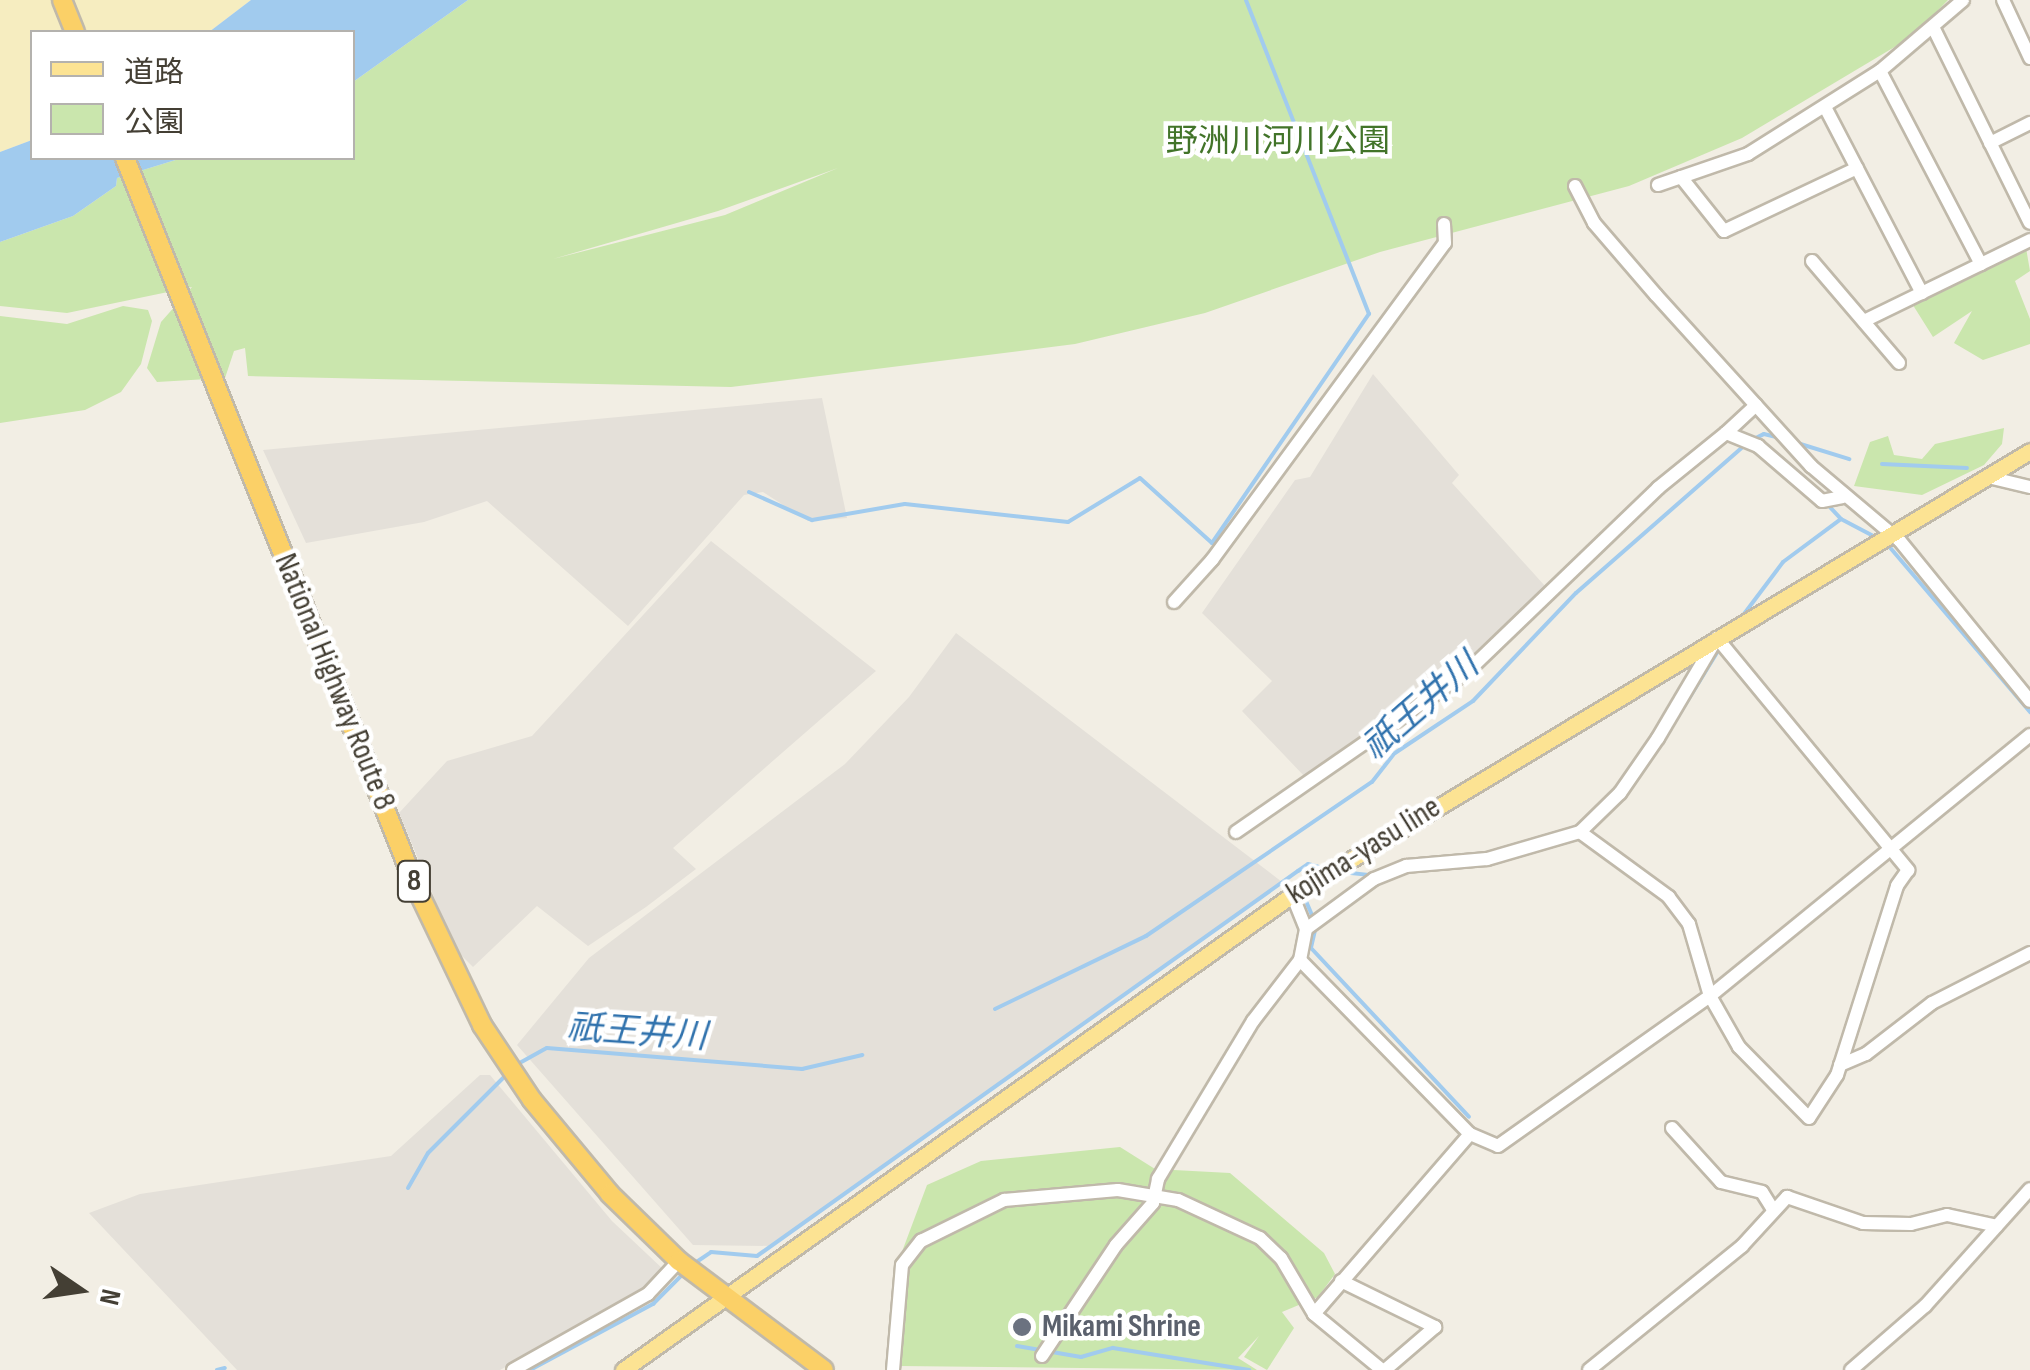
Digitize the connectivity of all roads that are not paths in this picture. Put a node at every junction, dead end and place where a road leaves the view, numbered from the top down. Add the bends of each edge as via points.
1 (62, 0) edge
2 (1963, 0) edge
3 (2003, 0) edge
4 (1934, 29) junction
5 (74, 30) edge
6 (2030, 58) edge
7 (1880, 71) junction
8 (1825, 107) junction
9 (2030, 123) edge
10 (1990, 143) junction
11 (126, 160) edge
12 (1857, 168) junction
13 (1681, 177) junction
14 (1574, 186) dead end
15 (1658, 186) dead end
16 (2030, 223) edge
17 (1444, 224) dead end
18 (2030, 240) edge
19 (1812, 261) dead end
20 (1982, 264) junction
21 (1922, 293) junction
22 (1864, 321) junction
23 (1899, 363) dead end
24 (1756, 405) junction
25 (1726, 433) junction
26 (2030, 450) edge
27 (1988, 478) junction
28 (2030, 487) edge
29 (1843, 497) junction
30 (1893, 534) junction
31 (1174, 602) dead end
32 (1717, 638) junction
33 (2030, 701) edge
34 (2030, 735) edge
35 (1236, 832) dead end
36 (1580, 832) junction
37 (1891, 849) junction
38 (1292, 895) junction
39 (1306, 929) junction
40 (2030, 952) edge
41 (1300, 960) junction
42 (1710, 996) junction
43 (1840, 1065) junction
44 (1672, 1128) dead end
45 (1470, 1134) junction
46 (2030, 1189) edge
47 (1155, 1196) junction
48 (1772, 1208) junction
49 (1997, 1226) junction
50 (678, 1261) junction
51 (1341, 1281) junction
52 (728, 1297) junction
53 (1314, 1314) junction
54 (1042, 1356) dead end
55 (513, 1370) edge
56 (623, 1370) edge
57 (824, 1370) edge
58 (893, 1370) edge
59 (1383, 1370) edge
60 (1589, 1370) edge
61 (1852, 1370) edge

1 - 5 highway
2 - 4 street
3 - 6 street
4 - 7 street
4 - 10 street
7 - 8 street
7 - 20 street
8 - 12 street
8 - 13 street via 1748,154
9 - 10 street
10 - 16 street
11 - 50 highway, National Highway Route 8 / 8 via 451,966 506,1064 604,1198
12 - 13 street via 1724,230
12 - 21 street
13 - 15 street
14 - 24 street via 1594,223
17 - 31 street via 1445,243 1212,560
18 - 20 street
19 - 22 street
20 - 21 street
21 - 22 street
22 - 23 street
24 - 25 street
24 - 29 street
25 - 29 street via 1758,446 1822,501
25 - 35 street via 1658,488 1467,672
26 - 27 main road, kojima-yasu line
27 - 28 street
27 - 30 main road, kojima-yasu line
29 - 30 street
30 - 32 main road, kojima-yasu line
30 - 33 street
32 - 36 street via 1639,766
32 - 37 street
32 - 38 main road, kojima-yasu line
34 - 37 street
36 - 39 street via 1487,859 1406,866 1374,879
36 - 42 street via 1669,897 1689,924
37 - 42 street
37 - 43 street via 1908,870 1896,886
38 - 39 street
38 - 52 main road, kojima-yasu line
39 - 41 street
40 - 43 street via 1932,1003 1866,1054
41 - 45 street
41 - 47 street via 1253,1021 1158,1179
42 - 43 street via 1738,1047 1809,1118 1826,1099
42 - 45 street via 1510,1142 1484,1144
44 - 48 street via 1721,1182 1762,1192
45 - 51 street
46 - 49 street
47 - 53 street via 1260,1238 1281,1258
47 - 54 street
47 - 58 street via 1066,1190 1004,1200 921,1241 902,1264
48 - 49 street via 1787,1196 1863,1224 1911,1224 1947,1214
48 - 60 street via 1742,1246
49 - 61 street via 1924,1306
50 - 52 highway, National Highway Route 8 / 8
50 - 55 street via 648,1294
51 - 53 street
51 - 59 street via 1434,1327
52 - 56 main road, kojima-yasu line
52 - 57 highway, National Highway Route 8 / 8
53 - 59 street

